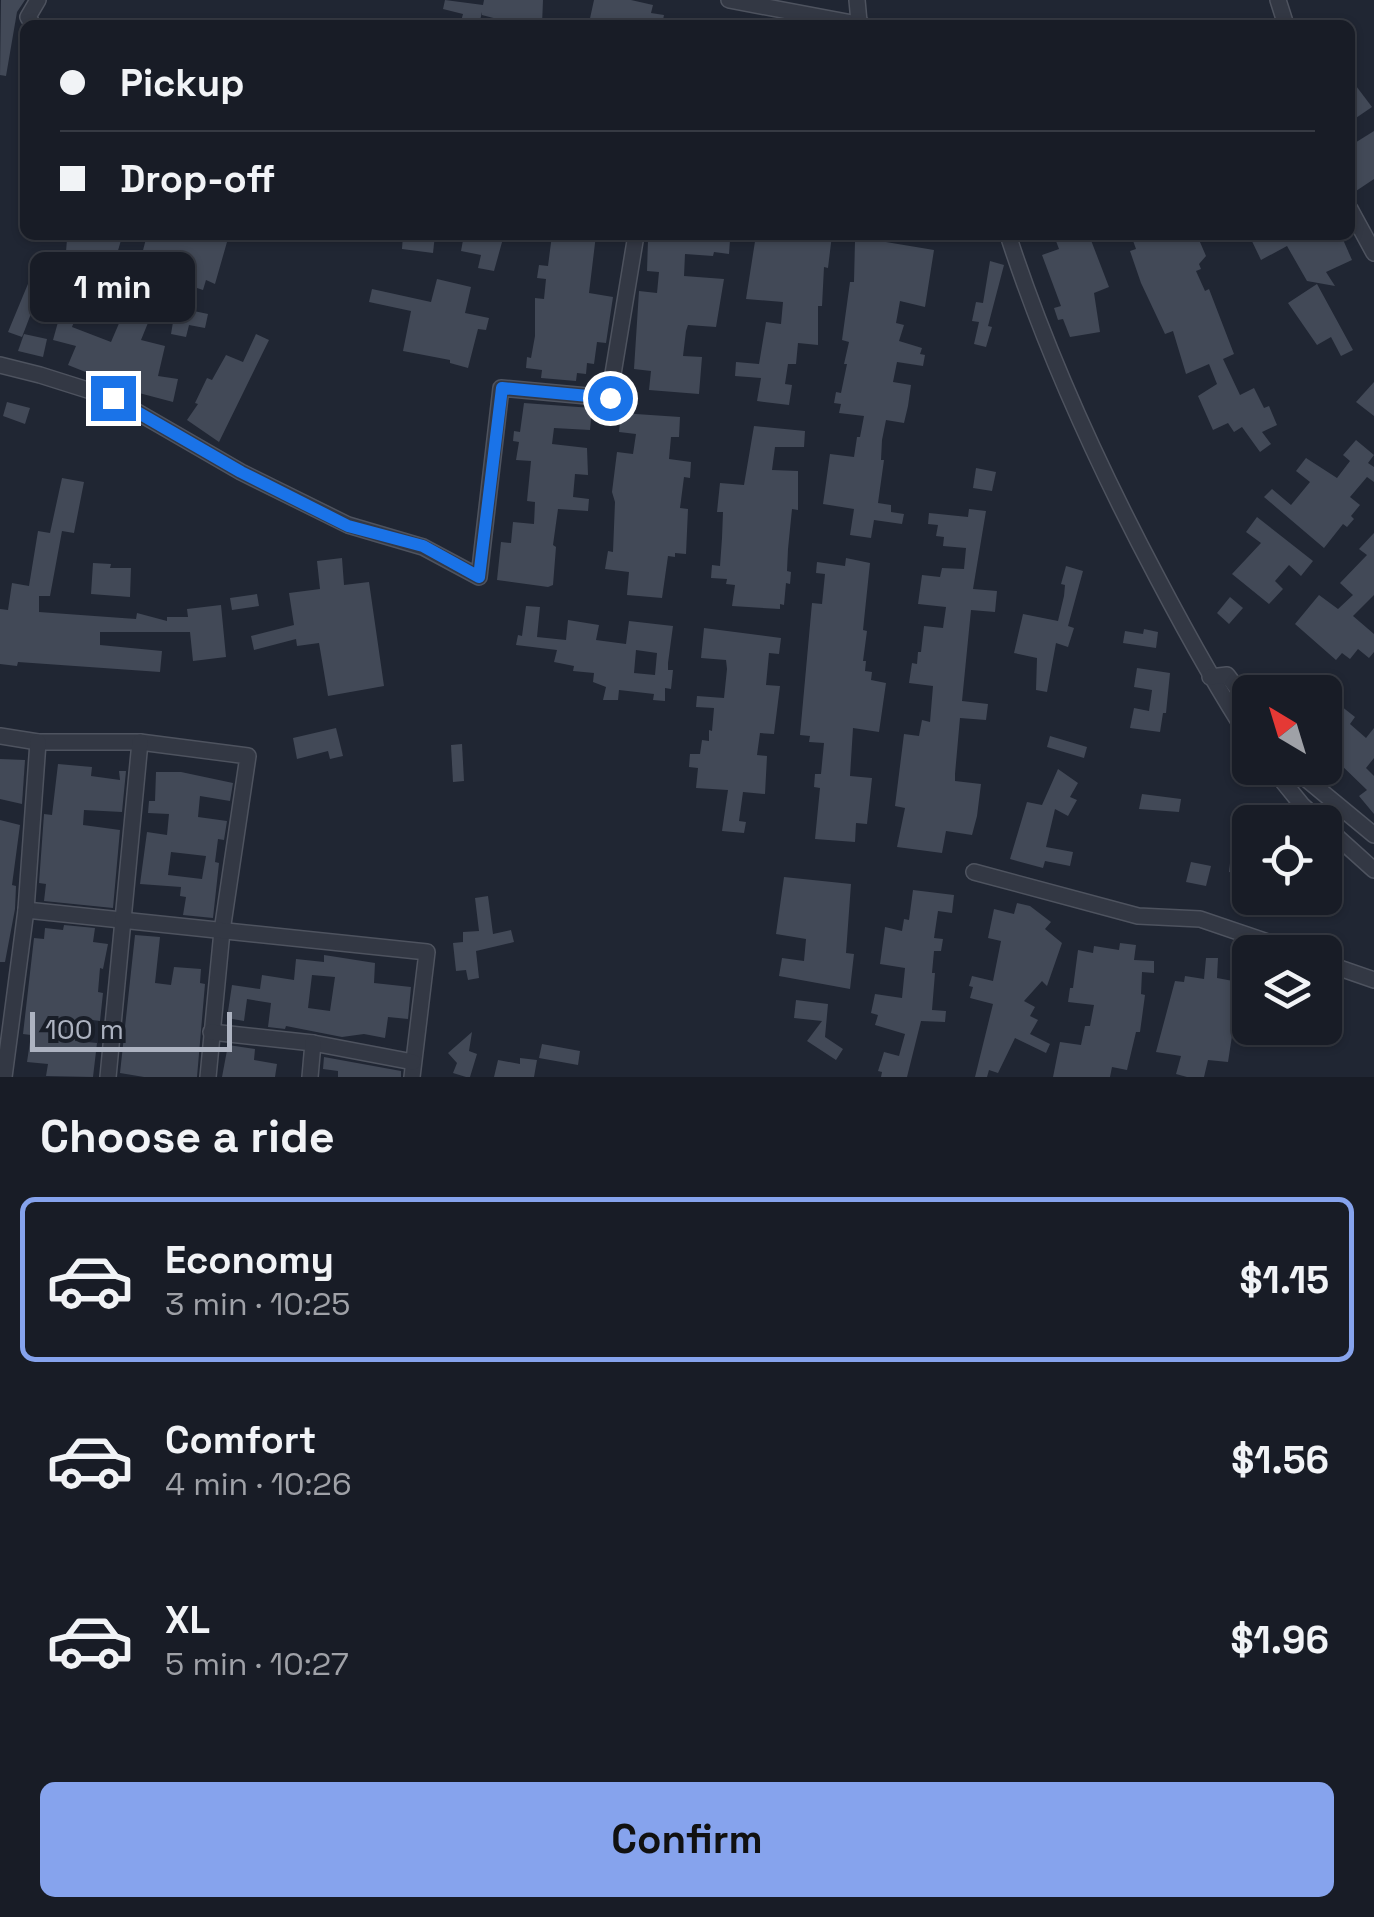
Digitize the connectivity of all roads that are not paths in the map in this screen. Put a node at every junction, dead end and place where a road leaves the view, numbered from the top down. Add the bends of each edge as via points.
1 (729, 0) edge
2 (839, 20) edge
3 (1355, 219) edge
4 (635, 240) edge
5 (1010, 240) edge
6 (1374, 253) edge
7 (0, 366) edge
8 (1210, 677) junction
9 (1232, 682) edge
10 (1232, 711) edge
11 (0, 736) edge
12 (38, 742) junction
13 (140, 742) junction
14 (1286, 785) edge
15 (1314, 785) edge
16 (1302, 805) edge
17 (1374, 835) edge
18 (1342, 841) edge
19 (1374, 870) edge
20 (974, 872) dead end
21 (26, 910) junction
22 (125, 919) junction
23 (222, 931) junction
24 (1247, 935) edge
25 (1342, 969) edge
26 (1374, 980) edge
27 (211, 1032) junction
28 (313, 1044) junction
29 (413, 1069) edge
30 (4, 1077) edge
31 (108, 1077) edge
32 (208, 1077) edge
33 (310, 1077) edge

1 - 2 street
3 - 6 street
4 - 7 street via 610,398 502,388 479,577 423,546 348,526 113,398
5 - 8 street via 1038,325 1108,484
8 - 9 street via 1227,675
8 - 10 street
11 - 12 street
12 - 13 street
12 - 21 street
13 - 22 street
13 - 23 street via 248,756
14 - 16 street
15 - 17 street
18 - 19 street
20 - 24 street via 1138,916 1200,919
21 - 22 street
21 - 30 street
22 - 23 street
22 - 31 street
23 - 27 street
23 - 29 street via 428,952
25 - 26 street
27 - 28 street
27 - 32 street
28 - 29 street
28 - 33 street

